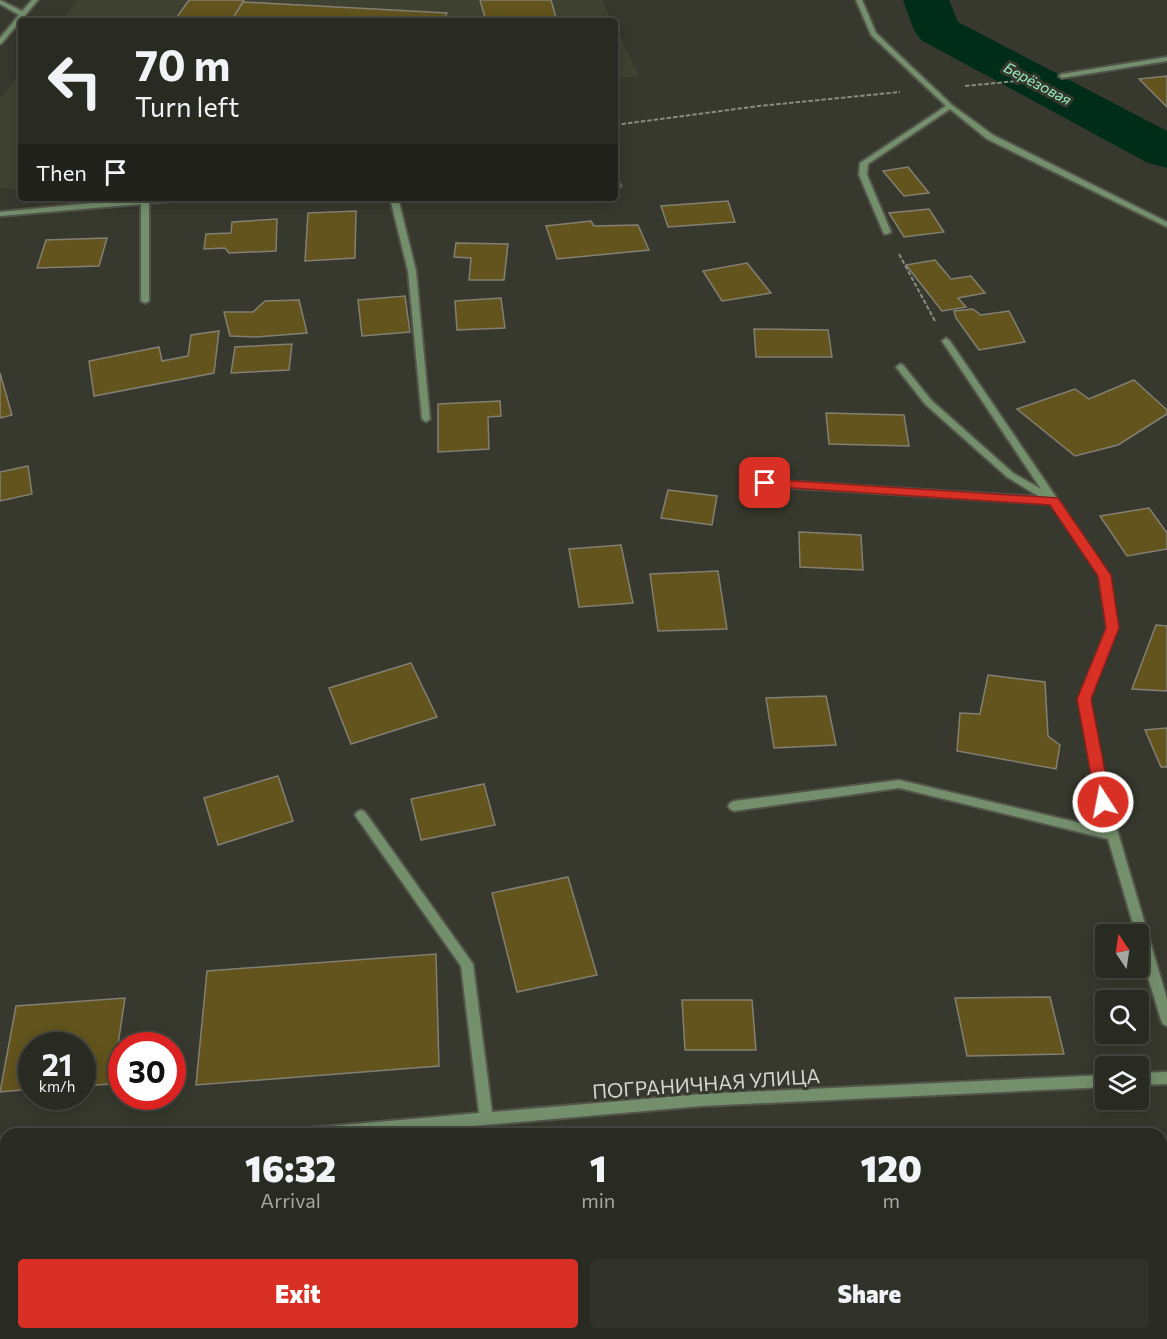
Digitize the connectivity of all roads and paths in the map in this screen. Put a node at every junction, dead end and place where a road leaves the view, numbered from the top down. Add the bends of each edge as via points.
1 (35, 0) edge
2 (858, 0) edge
3 (0, 2) edge
4 (23, 14) junction
5 (20, 18) edge
6 (18, 20) edge
7 (0, 42) edge
8 (1167, 59) edge
9 (1062, 76) joint
10 (932, 89) junction
11 (950, 106) junction
12 (618, 125) edge
13 (120, 201) edge
14 (145, 201) edge
15 (395, 201) edge
16 (0, 214) edge
17 (1167, 225) edge
18 (887, 232) joint
19 (145, 301) dead end
20 (946, 341) joint
21 (900, 367) dead end
22 (426, 418) dead end
23 (765, 483) dead end
24 (1054, 501) junction
25 (734, 806) dead end
26 (361, 815) dead end
27 (1114, 836) junction
28 (1167, 1020) edge
29 (1167, 1078) edge
30 (1149, 1079) edge
31 (1095, 1081) edge
32 (486, 1120) junction
33 (385, 1128) edge

1 - 4 street
2 - 10 street via 873,34
3 - 4 street
4 - 5 street
6 - 7 street
8 - 9 street
9 - 10 path
10 - 11 street
10 - 12 path
11 - 17 street via 990,136
11 - 18 street via 864,163 863,175
13 - 16 street
14 - 19 street
15 - 22 street via 412,271
18 - 20 path
20 - 24 street
21 - 24 street via 928,402 1010,475
23 - 24 street
24 - 27 street via 1104,575 1112,628 1084,699 1103,802
25 - 27 street via 899,784
26 - 32 street via 467,964
27 - 28 street
29 - 30 street
31 - 32 street, ПОГРАНИЧНАЯ УЛИЦА via 702,1100
32 - 33 street, ПОГРАНИЧНАЯ УЛИЦА

